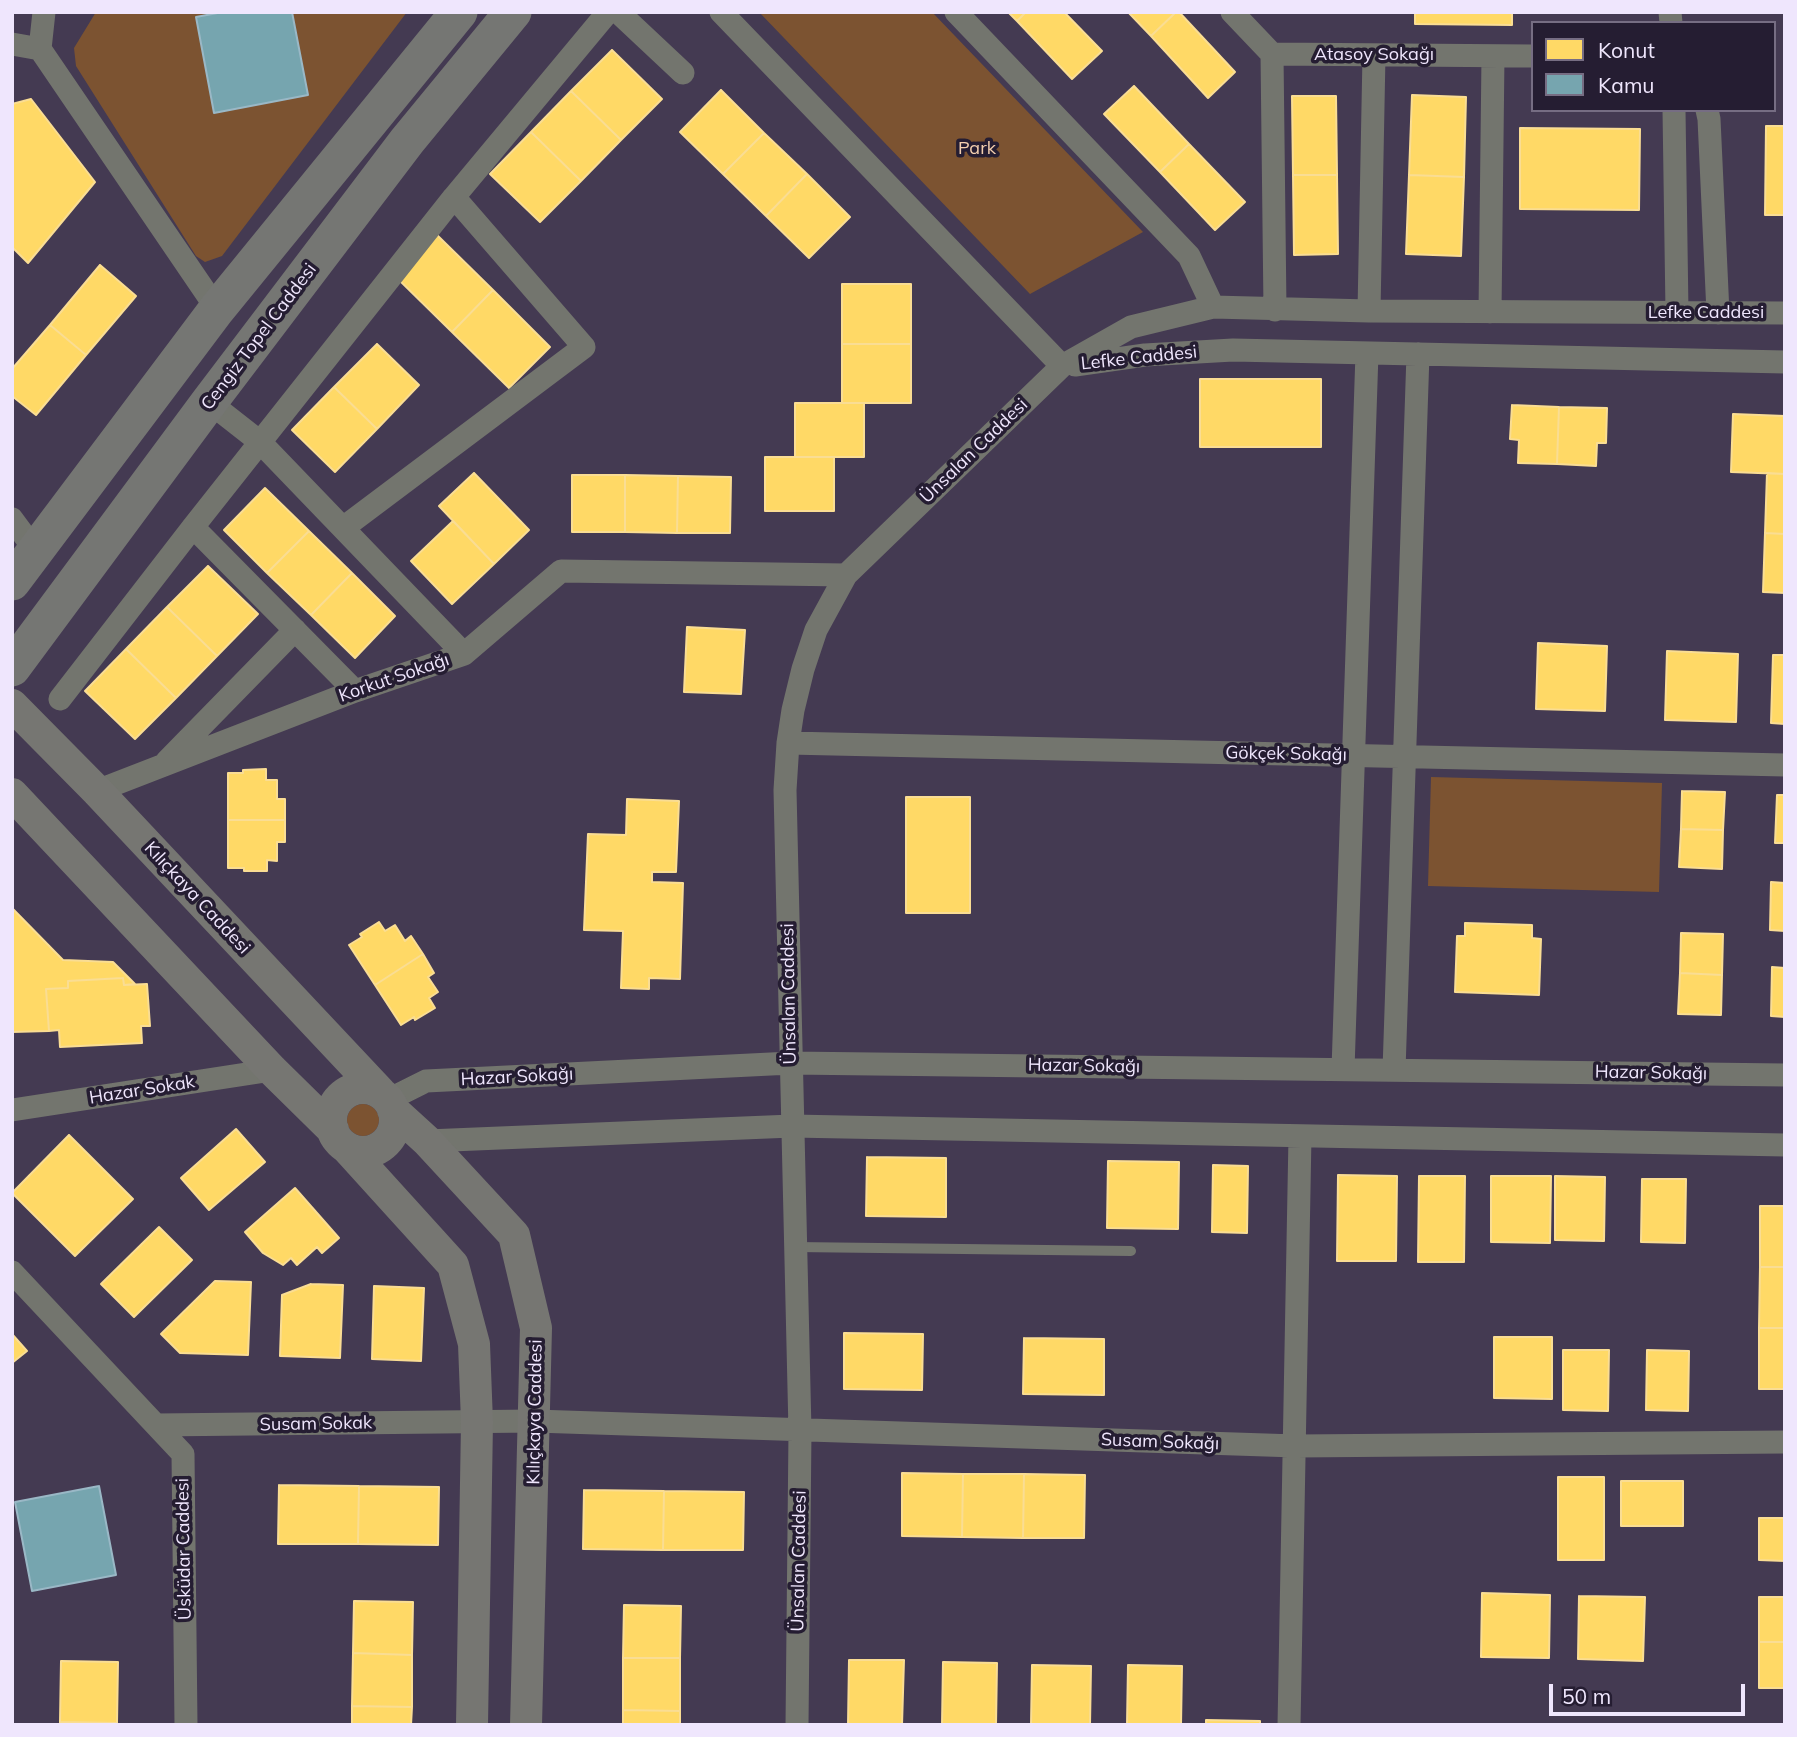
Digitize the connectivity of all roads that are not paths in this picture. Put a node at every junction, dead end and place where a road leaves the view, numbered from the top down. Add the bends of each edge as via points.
1 (44, 12) edge
2 (608, 12) edge
3 (618, 12) edge
4 (721, 12) edge
5 (956, 12) edge
6 (1232, 12) edge
7 (513, 13) edge
8 (450, 19) edge
9 (12, 44) edge
10 (40, 49) junction
11 (1272, 54) junction
12 (1374, 55) junction
13 (1493, 56) junction
14 (1531, 56) edge
15 (683, 74) dead end
16 (1674, 112) edge
17 (1707, 112) edge
18 (454, 197) junction
19 (1213, 307) junction
20 (217, 309) junction
21 (1275, 310) junction
22 (1369, 311) junction
23 (1490, 312) junction
24 (1677, 312) junction
25 (1718, 313) junction
26 (1785, 313) edge
27 (1367, 353) junction
28 (1418, 354) junction
29 (1785, 362) edge
30 (1062, 366) junction
31 (209, 402) junction
32 (260, 442) junction
33 (12, 519) edge
34 (192, 527) junction
35 (343, 528) junction
36 (35, 550) junction
37 (846, 576) junction
38 (12, 582) edge
39 (295, 630) junction
40 (464, 654) junction
41 (12, 668) edge
42 (355, 691) junction
43 (60, 699) dead end
44 (12, 705) edge
45 (788, 743) junction
46 (1354, 756) junction
47 (1404, 757) junction
48 (1785, 765) edge
49 (162, 766) junction
50 (96, 792) junction
51 (12, 794) edge
52 (791, 1063) junction
53 (1343, 1069) junction
54 (272, 1070) junction
55 (1394, 1070) junction
56 (1785, 1074) edge
57 (387, 1101) junction
58 (12, 1111) edge
59 (792, 1126) junction
60 (1300, 1136) junction
61 (340, 1138) junction
62 (427, 1141) junction
63 (1785, 1145) edge
64 (795, 1247) junction
65 (1131, 1251) dead end
66 (12, 1272) edge
67 (535, 1421) junction
68 (477, 1422) junction
69 (156, 1425) junction
70 (800, 1430) junction
71 (1785, 1442) edge
72 (1296, 1446) junction
73 (186, 1725) edge
74 (472, 1725) edge
75 (526, 1725) edge
76 (797, 1725) edge
77 (1289, 1725) edge

1 - 10 street
2 - 18 street
3 - 15 street
4 - 30 street
5 - 19 street via 1189,256
6 - 11 street
7 - 31 main road, Cengiz Topel Caddesi via 407,141
8 - 20 main road
9 - 10 street
10 - 20 street
11 - 12 street, Atasoy Sokağı
11 - 21 street
12 - 13 street, Atasoy Sokağı
12 - 22 street
13 - 14 street, Atasoy Sokağı
13 - 23 street
16 - 24 street
17 - 25 street
18 - 32 street
18 - 35 street via 584,347
19 - 21 street, Lefke Caddesi
19 - 30 street, Lefke Caddesi via 1131,327
20 - 36 main road
21 - 22 street, Lefke Caddesi
22 - 23 street, Lefke Caddesi
23 - 24 street, Lefke Caddesi
24 - 25 street, Lefke Caddesi
25 - 26 street, Lefke Caddesi
27 - 28 street, Lefke Caddesi
27 - 30 street, Lefke Caddesi via 1233,350
27 - 46 street
28 - 29 street, Lefke Caddesi
28 - 47 street
30 - 37 street, Ünsalan Caddesi
31 - 32 street
31 - 41 main road, Cengiz Topel Caddesi
32 - 34 street
32 - 35 street
33 - 36 street
34 - 39 street
34 - 43 street
35 - 40 street
36 - 38 main road
37 - 40 street, Korkut Sokağı via 561,571
37 - 45 street, Ünsalan Caddesi via 816,630
39 - 42 street
39 - 49 street
40 - 42 street, Korkut Sokağı
42 - 49 street, Korkut Sokağı
44 - 50 street, Kılıçkaya Caddesi
45 - 46 street, Gökçek Sokağı
45 - 52 street, Ünsalan Caddesi
46 - 47 street, Gökçek Sokağı
46 - 53 street
47 - 48 street, Gökçek Sokağı
47 - 55 street
49 - 50 street, Korkut Sokağı
50 - 57 street, Kılıçkaya Caddesi
51 - 54 street
52 - 53 street, Hazar Sokağı
52 - 57 street, Hazar Sokağı via 426,1081
52 - 59 street, Ünsalan Caddesi
53 - 55 street, Hazar Sokağı
54 - 58 street, Hazar Sokak
54 - 61 street
55 - 56 street, Hazar Sokağı
57 - 61 street via 395,1121 387,1141 378,1148 357,1151
57 - 61 street via 369,1088 358,1088 339,1099 331,1119
57 - 62 street, Kılıçkaya Caddesi
59 - 60 street
59 - 62 street
59 - 64 street, Ünsalan Caddesi
60 - 63 street
60 - 72 street
61 - 68 street via 453,1265 474,1343
62 - 67 street, Kılıçkaya Caddesi via 514,1234 536,1328
64 - 65 lane
64 - 70 street, Ünsalan Caddesi
66 - 69 street, Üsküdar Caddesi
67 - 68 street, Susam Sokak
67 - 70 street, Susam Sokağı
67 - 75 street, Kılıçkaya Caddesi
68 - 69 street, Susam Sokak
68 - 74 street
69 - 73 street, Üsküdar Caddesi via 183,1454
70 - 72 street, Susam Sokağı
70 - 76 street, Ünsalan Caddesi
71 - 72 street, Susam Sokağı
72 - 77 street

